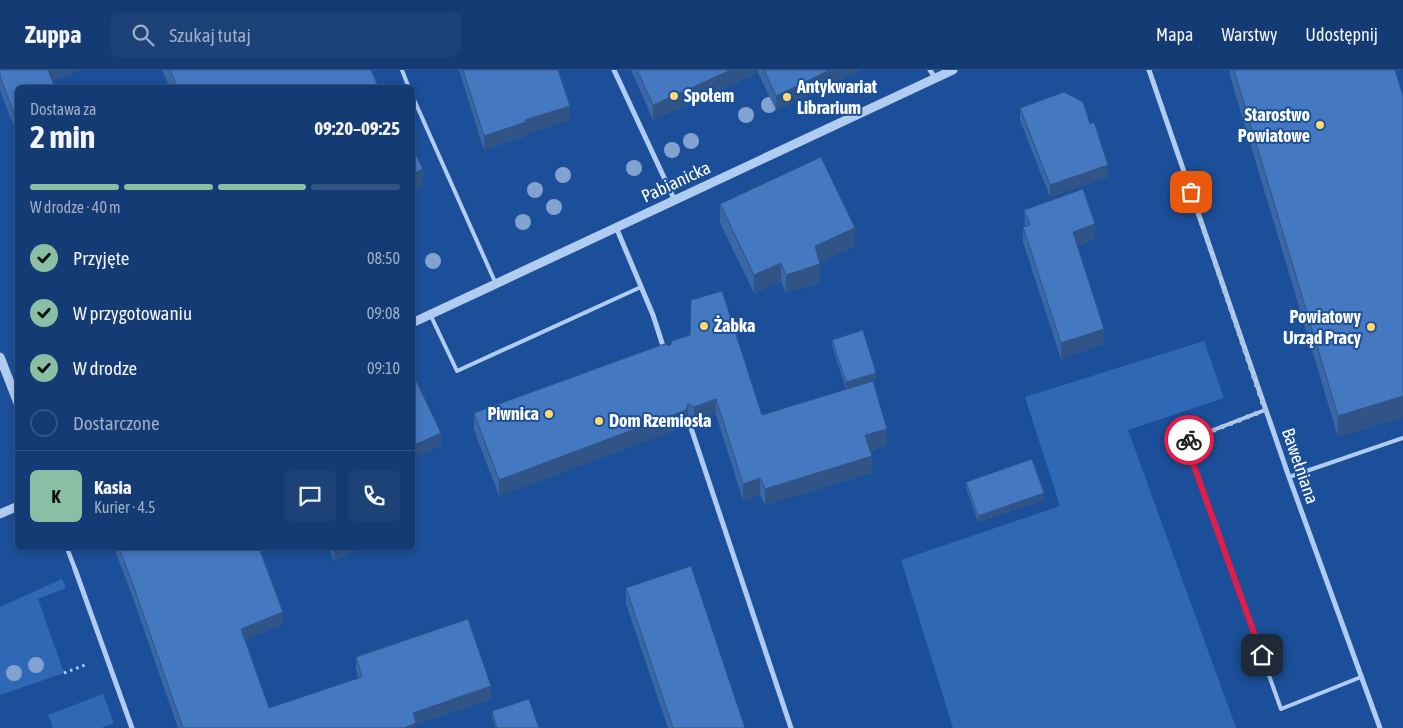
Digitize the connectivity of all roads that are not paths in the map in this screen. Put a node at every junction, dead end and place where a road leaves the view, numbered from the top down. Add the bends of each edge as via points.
1 (402, 70) edge
2 (614, 70) edge
3 (953, 70) edge
4 (1149, 70) edge
5 (933, 74) edge
6 (408, 85) edge
7 (415, 102) edge
8 (675, 201) junction
9 (616, 228) junction
10 (496, 284) junction
11 (642, 286) junction
12 (430, 314) junction
13 (415, 322) edge
14 (0, 357) edge
15 (668, 359) edge
16 (15, 395) edge
17 (1265, 410) junction
18 (690, 425) edge
19 (1403, 438) edge
20 (1289, 477) junction
21 (15, 507) edge
22 (0, 514) edge
23 (68, 550) edge
24 (75, 569) joint
25 (1361, 676) junction
26 (132, 728) edge
27 (791, 728) edge
28 (1380, 728) edge

1 - 6 lane
2 - 8 street
3 - 5 street, Pabianicka
4 - 17 street, Bawełniana
5 - 8 street, Pabianicka
7 - 10 lane
8 - 9 street, Pabianicka
9 - 10 street, Pabianicka
9 - 11 street
10 - 12 street, Pabianicka
11 - 12 lane via 456,371
11 - 15 street
12 - 13 street, Pabianicka
14 - 16 street
17 - 20 street, Bawełniana
17 - 25 lane via 1185,441 1281,709
18 - 27 street
19 - 20 lane
20 - 25 street, Bawełniana
21 - 22 street
23 - 24 street
24 - 26 street
25 - 28 street, Bawełniana

